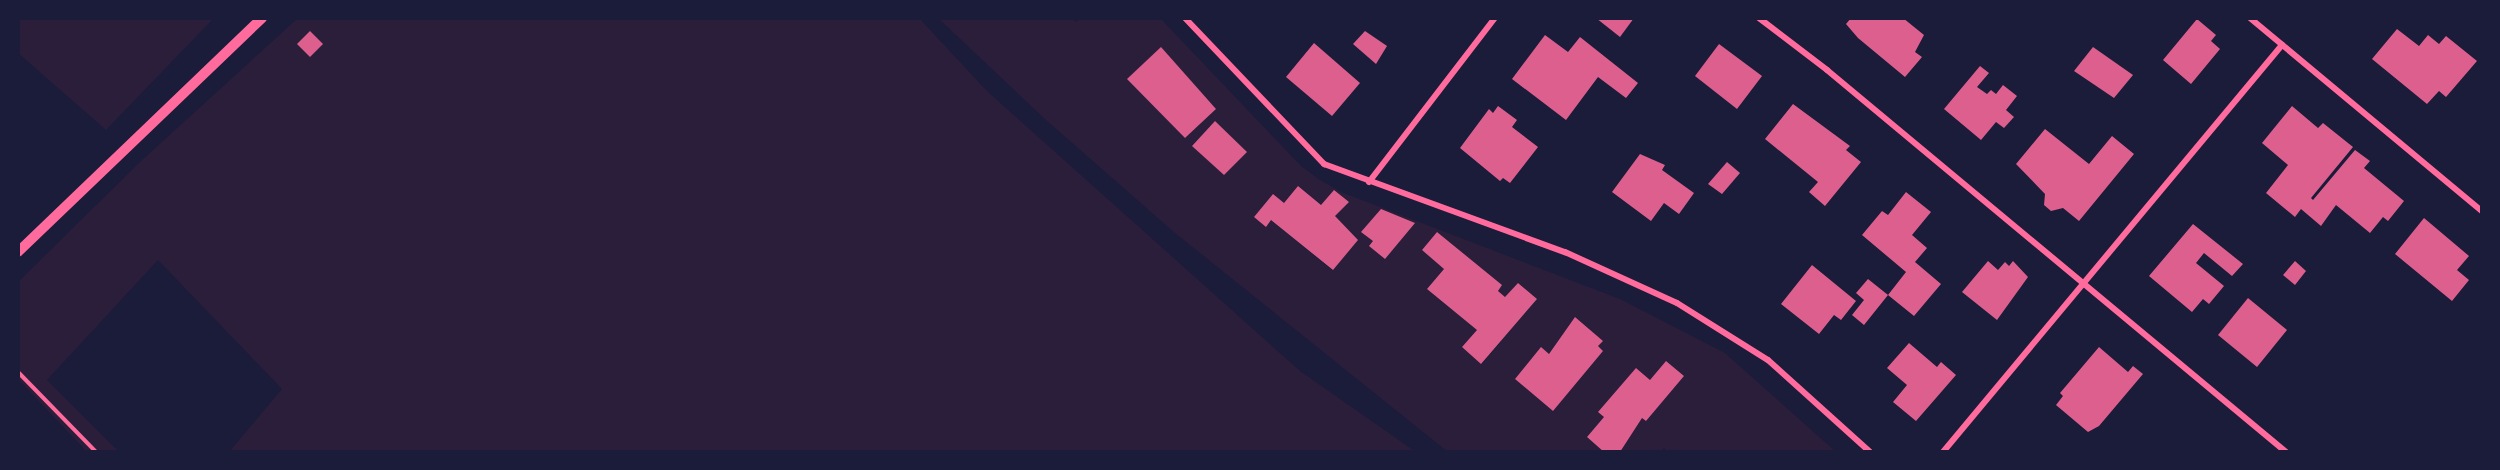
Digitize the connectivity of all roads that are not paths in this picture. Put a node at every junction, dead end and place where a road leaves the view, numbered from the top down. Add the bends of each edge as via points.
1 (262, 18) edge
2 (1185, 18) edge
3 (1495, 18) edge
4 (1759, 18) edge
5 (2250, 18) edge
6 (2282, 45) junction
7 (1369, 182) junction
8 (2482, 210) edge
9 (18, 252) edge
10 (2085, 283) junction
11 (1870, 452) edge
12 (1943, 452) edge
13 (2286, 452) edge

1 - 9 street
2 - 7 street via 1324,164
3 - 7 street
4 - 10 street
5 - 6 street
6 - 8 street
6 - 10 street
7 - 11 street via 1565,252 1677,303 1768,360
10 - 12 street
10 - 13 street

